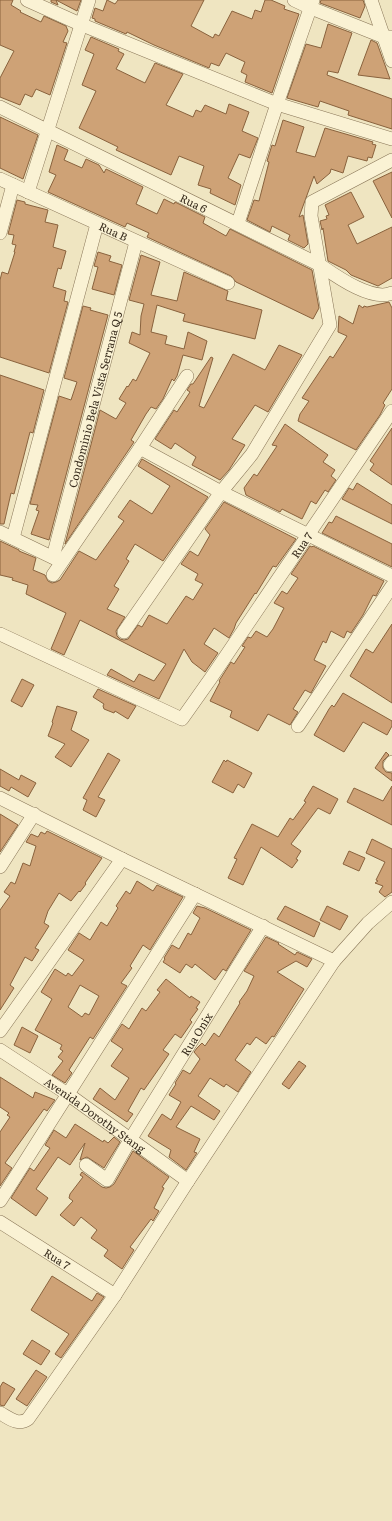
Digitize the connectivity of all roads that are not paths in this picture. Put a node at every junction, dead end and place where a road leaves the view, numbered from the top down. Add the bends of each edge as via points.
1 (27, 0) edge
2 (89, 0) edge
3 (294, 0) edge
4 (370, 0) edge
5 (312, 4) edge
6 (80, 24) junction
7 (388, 37) edge
8 (392, 61) edge
9 (276, 104) junction
10 (0, 107) edge
11 (47, 130) junction
12 (392, 139) edge
13 (392, 160) edge
14 (0, 179) edge
15 (13, 185) junction
16 (28, 192) junction
17 (238, 223) junction
18 (97, 224) junction
19 (0, 233) edge
20 (136, 242) junction
21 (320, 265) junction
22 (228, 283) dead end
23 (390, 294) edge
24 (186, 376) dead end
25 (392, 411) edge
26 (140, 448) junction
27 (221, 492) junction
28 (0, 532) edge
29 (308, 534) junction
30 (13, 538) junction
31 (57, 560) junction
32 (53, 575) dead end
33 (392, 576) edge
34 (392, 586) edge
35 (124, 632) dead end
36 (0, 634) edge
37 (298, 726) dead end
38 (0, 798) edge
39 (34, 814) junction
40 (122, 859) junction
41 (0, 867) edge
42 (195, 894) junction
43 (392, 902) edge
44 (263, 926) junction
45 (334, 961) junction
46 (0, 1031) edge
47 (0, 1050) edge
48 (69, 1095) junction
49 (130, 1140) junction
50 (86, 1165) dead end
51 (188, 1182) junction
52 (0, 1201) edge
53 (0, 1222) edge
54 (115, 1295) junction
55 (0, 1413) edge

1 - 6 street
2 - 6 street
3 - 5 street
4 - 7 street
5 - 7 street
5 - 9 street
6 - 9 street
6 - 11 street
7 - 8 street
9 - 12 street
9 - 17 street
10 - 11 street, Rua 6
11 - 16 street
11 - 17 street, Rua 6
13 - 21 street via 312,202
14 - 15 street, Rua B
15 - 16 street, Rua B
15 - 19 street
16 - 18 street, Rua B
17 - 21 street, Rua 6
18 - 20 street, Rua B
18 - 30 street
20 - 22 street, Rua B
20 - 31 street, Condominio Bela Vista Serrana Q 5
21 - 23 street, Rua 6 via 365,291
21 - 27 street via 330,325 252,454
24 - 26 street, Condominio Bela Vista Serrana Q 5
25 - 29 street, Rua 7
26 - 27 street
26 - 31 street, Condominio Bela Vista Serrana Q 5
27 - 29 street
27 - 35 street
28 - 30 street
29 - 33 street
29 - 36 street, Rua 7 via 182,719
30 - 31 street
31 - 32 street, Condominio Bela Vista Serrana Q 5
34 - 37 street
38 - 39 street
39 - 40 street
39 - 41 street
40 - 42 street
40 - 46 street
42 - 44 street
42 - 48 street
43 - 45 street via 351,940
44 - 45 street
44 - 49 street, Rua Onix
45 - 51 street
47 - 48 street, Avenida Dorothy Stang
48 - 49 street, Avenida Dorothy Stang
48 - 52 street
49 - 50 street, Rua Onix via 107,1180
49 - 51 street, Avenida Dorothy Stang
51 - 54 street
53 - 54 street, Rua 7
54 - 55 street via 28,1418 20,1422

